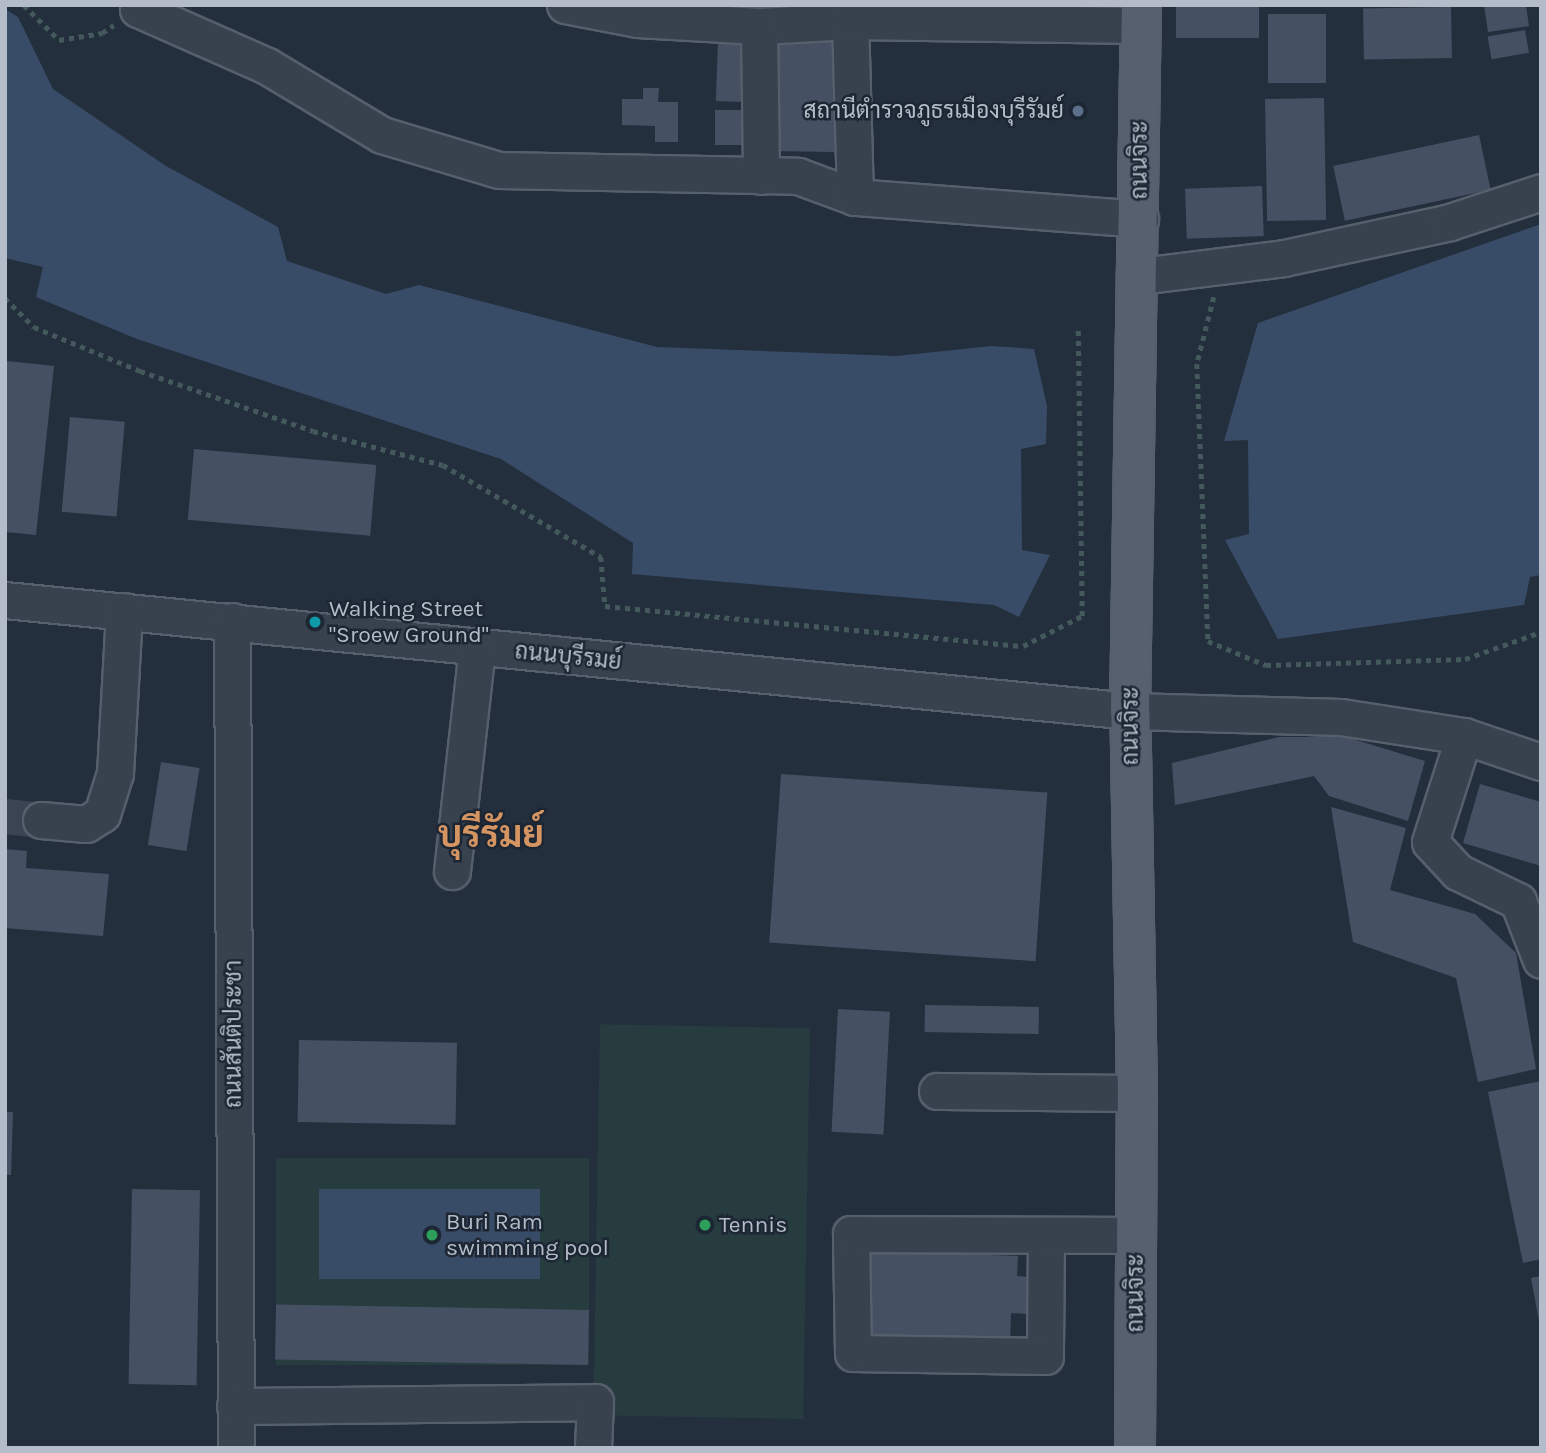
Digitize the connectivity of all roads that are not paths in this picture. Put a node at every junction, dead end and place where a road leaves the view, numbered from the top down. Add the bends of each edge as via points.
1 (565, 5) edge
2 (139, 7) edge
3 (1141, 15) edge
4 (850, 21) junction
5 (759, 26) junction
6 (761, 176) junction
7 (1541, 192) edge
8 (855, 197) junction
9 (1140, 219) junction
10 (1140, 276) junction
11 (5, 600) edge
12 (124, 611) junction
13 (232, 621) junction
14 (477, 648) junction
15 (1130, 711) junction
16 (1464, 736) junction
17 (1541, 762) edge
18 (41, 820) tunnel mouth
19 (452, 871) dead end
20 (1541, 960) edge
21 (937, 1091) dead end
22 (1137, 1093) junction
23 (1046, 1235) junction
24 (1136, 1235) junction
25 (235, 1406) junction
26 (236, 1448) edge
27 (593, 1448) edge
28 (1135, 1448) edge

1 - 5 street via 637,19
2 - 6 street via 267,66 382,135 499,170
3 - 4 street
3 - 9 main road, ถนนจิระ
4 - 5 street
4 - 8 street
5 - 6 street
6 - 8 street via 798,176
7 - 10 street via 1450,222 1296,255
8 - 9 street
9 - 10 main road, ถนนจิระ
10 - 15 main road, ถนนจิระ
11 - 12 street, ถนนบุรีรมย์
12 - 13 street, ถนนบุรีรมย์
12 - 18 street via 115,772 102,814 86,824
13 - 14 street, ถนนบุรีรมย์
13 - 25 street, ถนนสันติประชา
14 - 15 street, ถนนบุรีรมย์
14 - 19 street
15 - 16 street, ถนนบุรีรมย์ via 1341,717
15 - 22 main road, ถนนจิระ
16 - 17 street, ถนนบุรีรมย์
16 - 20 street via 1430,842 1458,872 1518,901
21 - 22 street
22 - 24 main road, ถนนจิระ
23 - 23 street via 851,1234 853,1353 1045,1356
23 - 24 street
24 - 28 main road, ถนนจิระ
25 - 26 street, ถนนสันติประชา
25 - 27 street via 595,1402

